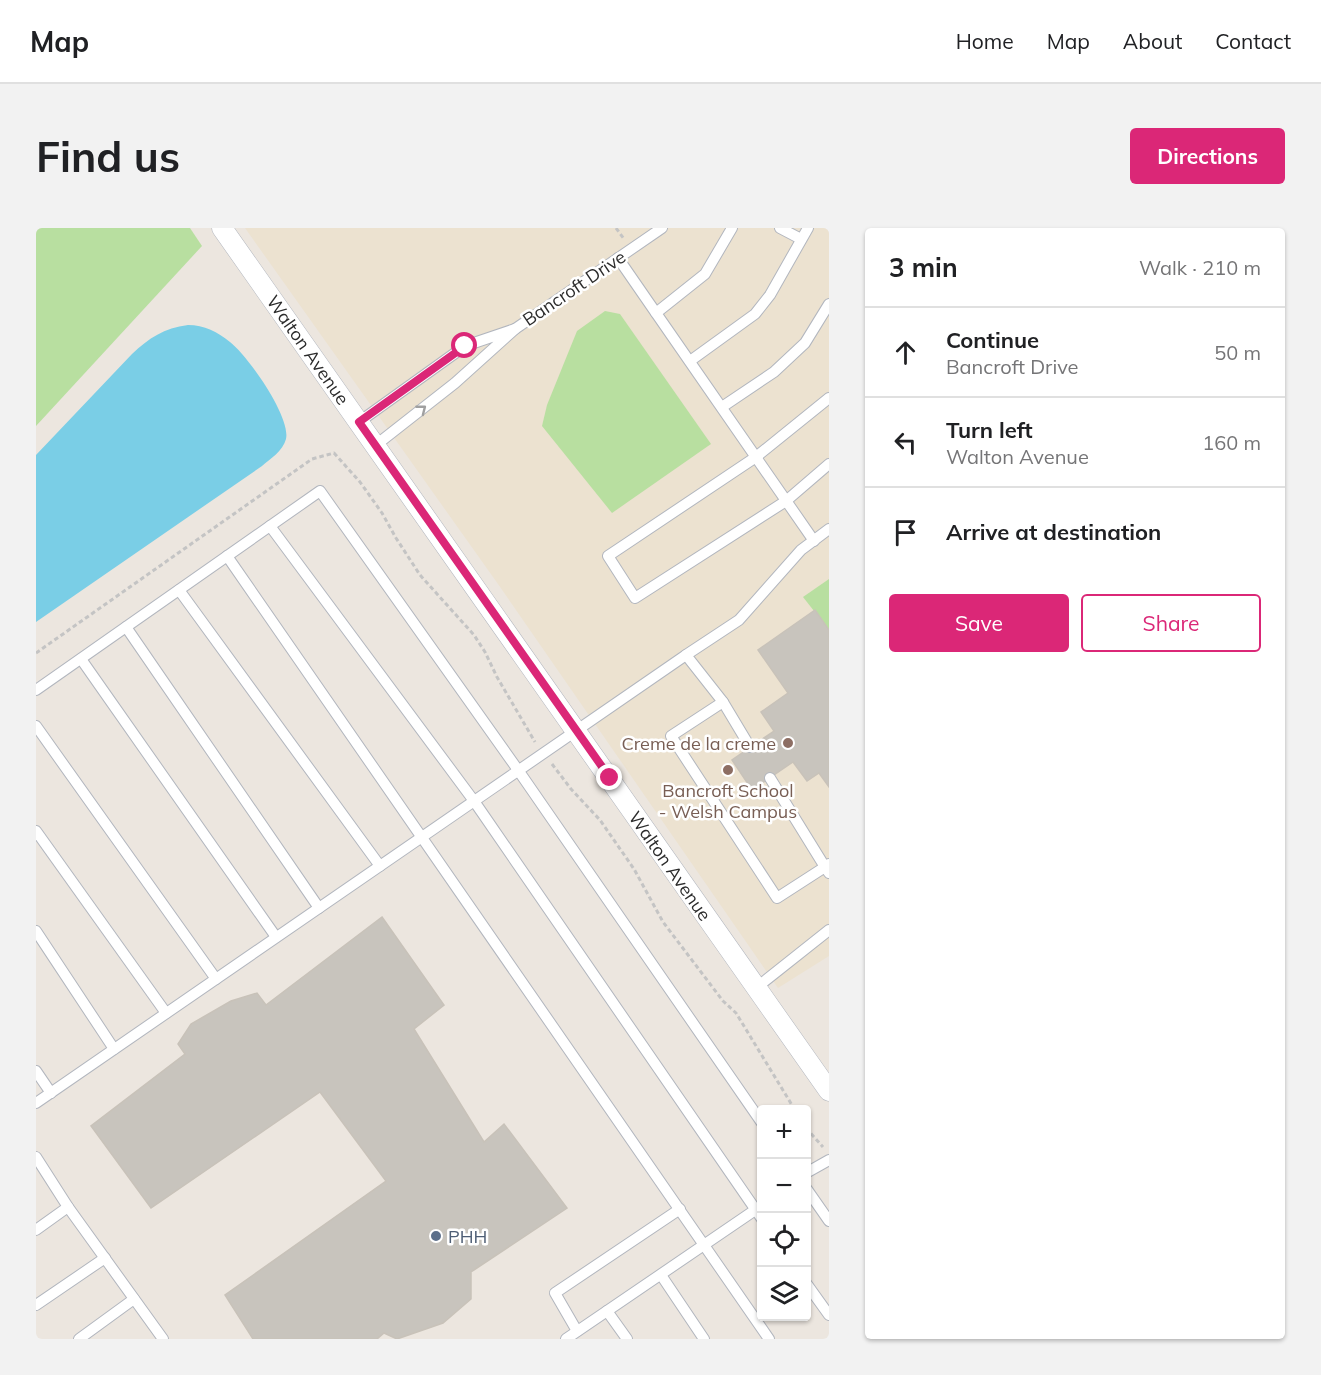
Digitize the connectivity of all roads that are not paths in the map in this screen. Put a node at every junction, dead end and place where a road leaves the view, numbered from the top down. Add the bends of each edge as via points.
1 (222, 228) edge
2 (662, 228) edge
3 (732, 228) edge
4 (780, 228) edge
5 (808, 228) edge
6 (801, 239) junction
7 (618, 258) junction
8 (829, 304) edge
9 (656, 313) junction
10 (515, 328) junction
11 (690, 361) junction
12 (829, 398) edge
13 (722, 407) junction
14 (359, 422) junction
15 (376, 445) junction
16 (756, 458) junction
17 (829, 464) edge
18 (786, 501) junction
19 (270, 526) junction
20 (829, 529) edge
21 (814, 541) junction
22 (227, 556) junction
23 (179, 590) junction
24 (126, 627) junction
25 (686, 655) junction
26 (81, 659) junction
27 (36, 690) edge
28 (723, 702) junction
29 (36, 726) edge
30 (576, 730) junction
31 (750, 747) dead end
32 (518, 770) junction
33 (770, 778) dead end
34 (474, 801) junction
35 (36, 831) edge
36 (422, 836) junction
37 (380, 866) junction
38 (828, 868) edge
39 (319, 908) junction
40 (829, 930) edge
41 (36, 931) edge
42 (276, 937) junction
43 (216, 979) junction
44 (756, 988) junction
45 (166, 1013) junction
46 (114, 1049) junction
47 (36, 1071) edge
48 (829, 1091) edge
49 (51, 1093) junction
50 (36, 1103) edge
51 (757, 1116) edge
52 (36, 1157) edge
53 (829, 1160) edge
54 (811, 1171) edge
55 (811, 1194) edge
56 (68, 1207) junction
57 (757, 1208) edge
58 (680, 1209) junction
59 (758, 1213) edge
60 (829, 1221) edge
61 (36, 1229) edge
62 (705, 1245) junction
63 (105, 1258) junction
64 (661, 1275) junction
65 (811, 1289) edge
66 (134, 1299) junction
67 (36, 1305) edge
68 (607, 1311) junction
69 (829, 1315) edge
70 (570, 1337) edge
71 (79, 1339) edge
72 (163, 1339) edge
73 (627, 1339) edge
74 (704, 1339) edge
75 (769, 1339) edge

1 - 14 street, Walton Avenue
2 - 7 lane, Bancroft Drive
3 - 9 lane via 705,274
4 - 6 lane
5 - 6 lane
6 - 11 lane via 756,314
7 - 9 lane
7 - 10 lane, Bancroft Drive
8 - 13 lane via 805,343 774,372
9 - 11 lane
10 - 14 lane, Bancroft Drive via 465,346
15 -> 10 lane, Bancroft Drive via 455,383
11 - 13 lane
12 - 16 lane
13 - 16 lane
14 - 15 street, Walton Avenue
15 - 30 street, Walton Avenue
16 - 18 lane
16 - 18 lane via 608,556 635,598
17 - 18 lane
18 - 21 lane
19 - 22 lane
19 - 32 lane via 320,491
19 - 34 lane
20 - 21 lane
21 - 25 lane via 801,550 739,620
22 - 23 lane
22 - 36 lane
23 - 24 lane
23 - 37 lane
24 - 26 lane
24 - 39 lane
25 - 28 lane
25 - 30 lane
26 - 27 lane
26 - 42 lane
28 - 31 lane
28 - 38 lane via 671,736 777,898
29 - 43 lane
30 - 32 lane
30 - 44 street, Walton Avenue
32 - 34 lane
32 - 51 lane
33 - 38 lane
34 - 36 lane
34 - 57 lane
35 - 45 lane
36 - 37 lane
36 - 58 lane
37 - 39 lane
39 - 42 lane
40 - 44 lane
41 - 46 lane
42 - 43 lane
43 - 45 lane
44 - 48 street, Walton Avenue
45 - 46 lane
46 - 49 lane
47 - 49 lane
49 - 50 lane
52 - 56 lane
53 - 54 lane
55 - 60 lane
56 - 61 lane
56 - 63 lane
58 - 62 lane
58 - 70 lane via 555,1293
59 - 62 lane
62 - 64 lane
62 - 75 lane
63 - 66 lane
63 - 67 lane
64 - 68 lane
64 - 74 lane
65 - 69 lane
66 - 71 lane
66 - 72 lane
68 - 70 lane
68 - 73 lane

